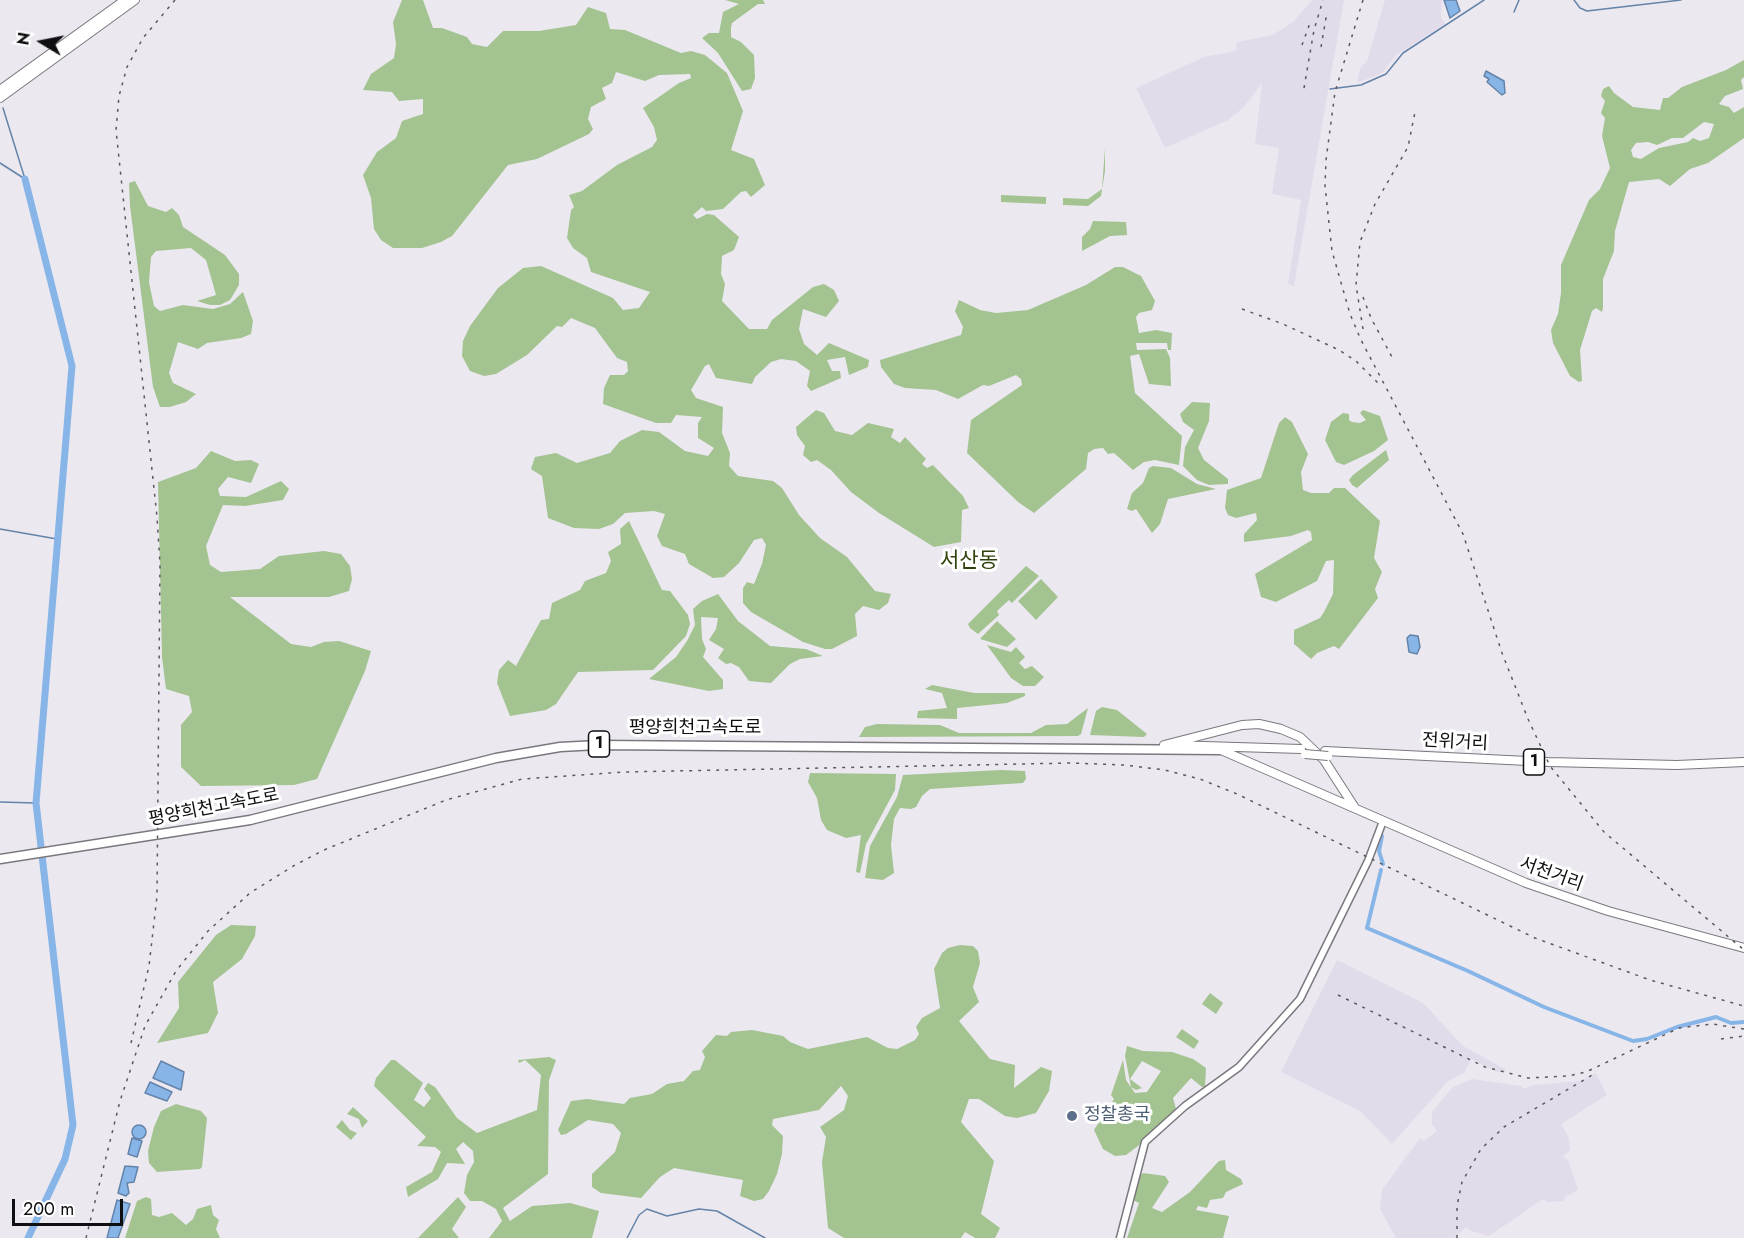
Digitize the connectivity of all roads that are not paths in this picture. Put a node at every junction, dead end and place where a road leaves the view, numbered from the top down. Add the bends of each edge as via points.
1 (125, 0) edge
2 (135, 0) edge
3 (0, 90) edge
4 (0, 98) edge
5 (1164, 745) junction
6 (1221, 750) junction
7 (1303, 752) junction
8 (1326, 754) junction
9 (1744, 762) edge
10 (1744, 768) edge
11 (1355, 808) junction
12 (1383, 820) junction
13 (46, 851) junction
14 (0, 858) edge
15 (1744, 948) edge
16 (1120, 1238) edge

1 - 3 main road
2 - 4 main road
5 - 7 main road, 전위거리 / 1
5 - 11 main road via 1242,724 1281,729 1300,737 1324,760
5 - 13 highway, 평양희천고속도로 / 1 via 579,744 519,751 249,818
6 - 7 main road, 전위거리 / 1
6 - 11 main road, 서천거리
6 - 13 highway, 평양희천고속도로 / 1 via 560,747 463,766 249,820
7 - 8 main road, 전위거리 / 1, bridge
8 - 9 main road, 전위거리 / 1 via 1557,763
8 - 10 main road, 전위거리 / 1 via 1651,770
11 - 12 main road, 서천거리
12 - 15 main road, 서천거리 via 1574,901
12 - 16 street via 1369,858 1300,999 1239,1067 1185,1106 1145,1142
13 - 14 highway, 평양희천고속도로 / 1

